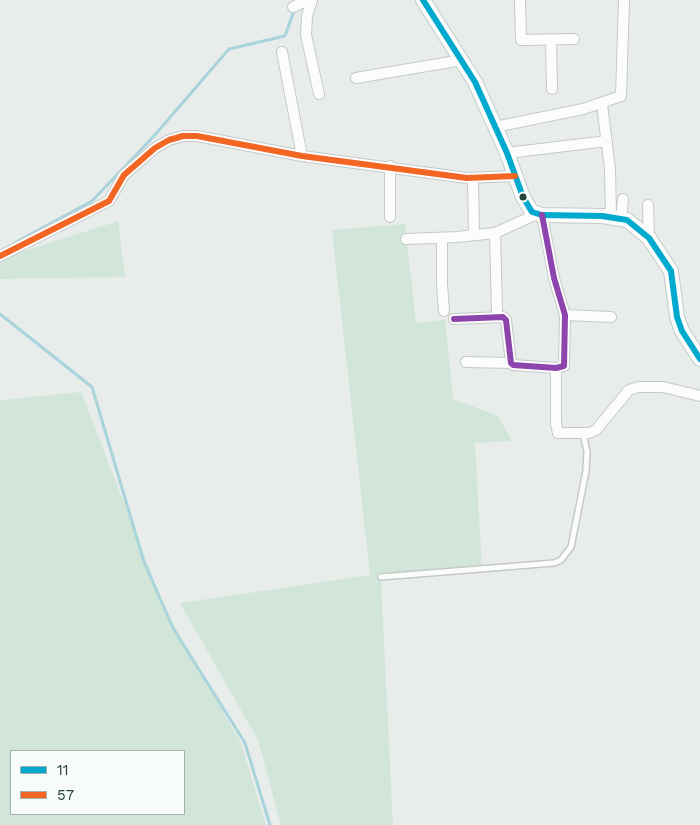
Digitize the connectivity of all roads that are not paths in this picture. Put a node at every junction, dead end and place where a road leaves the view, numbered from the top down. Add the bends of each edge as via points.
1 (312, 0) edge
2 (423, 0) edge
3 (520, 0) edge
4 (624, 0) edge
5 (574, 39) dead end
6 (551, 40) junction
7 (282, 52) dead end
8 (462, 60) junction
9 (356, 78) dead end
10 (552, 89) dead end
11 (319, 94) dead end
12 (602, 104) junction
13 (496, 127) junction
14 (607, 141) junction
15 (508, 153) junction
16 (302, 156) junction
17 (390, 166) junction
18 (515, 176) junction
19 (473, 178) junction
20 (623, 199) dead end
21 (648, 205) dead end
22 (539, 215) junction
23 (390, 218) dead end
24 (616, 218) junction
25 (495, 233) junction
26 (474, 235) junction
27 (442, 238) junction
28 (649, 238) junction
29 (406, 239) dead end
30 (0, 256) edge
31 (444, 311) dead end
32 (497, 311) dead end
33 (565, 315) junction
34 (611, 317) dead end
35 (454, 319) dead end
36 (700, 359) edge
37 (466, 362) dead end
38 (511, 363) junction
39 (556, 368) junction
40 (700, 396) edge
41 (583, 433) junction
42 (381, 577) dead end

1 - 11 street via 306,35
2 - 8 street
3 - 6 street via 521,40
4 - 12 street via 621,96
5 - 6 street
6 - 10 street
7 - 16 street
8 - 9 street
8 - 13 street
12 - 13 street
12 - 14 street
13 - 15 street
14 - 15 street
14 - 24 street
15 - 18 street
16 - 17 street
16 - 30 street via 197,136 169,140 124,175 109,201
17 - 19 street
17 - 23 street
18 - 19 street
18 - 22 street via 532,212
19 - 26 street
20 - 24 street
21 - 28 street
22 - 24 street
22 - 25 street
22 - 33 street
24 - 28 street via 627,220
25 - 26 street
25 - 32 street
26 - 27 street
27 - 29 street
27 - 31 street
28 - 36 street via 671,271 677,317
33 - 34 street
33 - 39 street via 565,362 561,368
35 - 38 street via 505,318
37 - 38 street
38 - 39 street via 516,367
39 - 41 street via 556,431
40 - 41 street via 663,387 629,390 596,430
41 - 42 lane via 587,451 586,471 571,546 561,560

